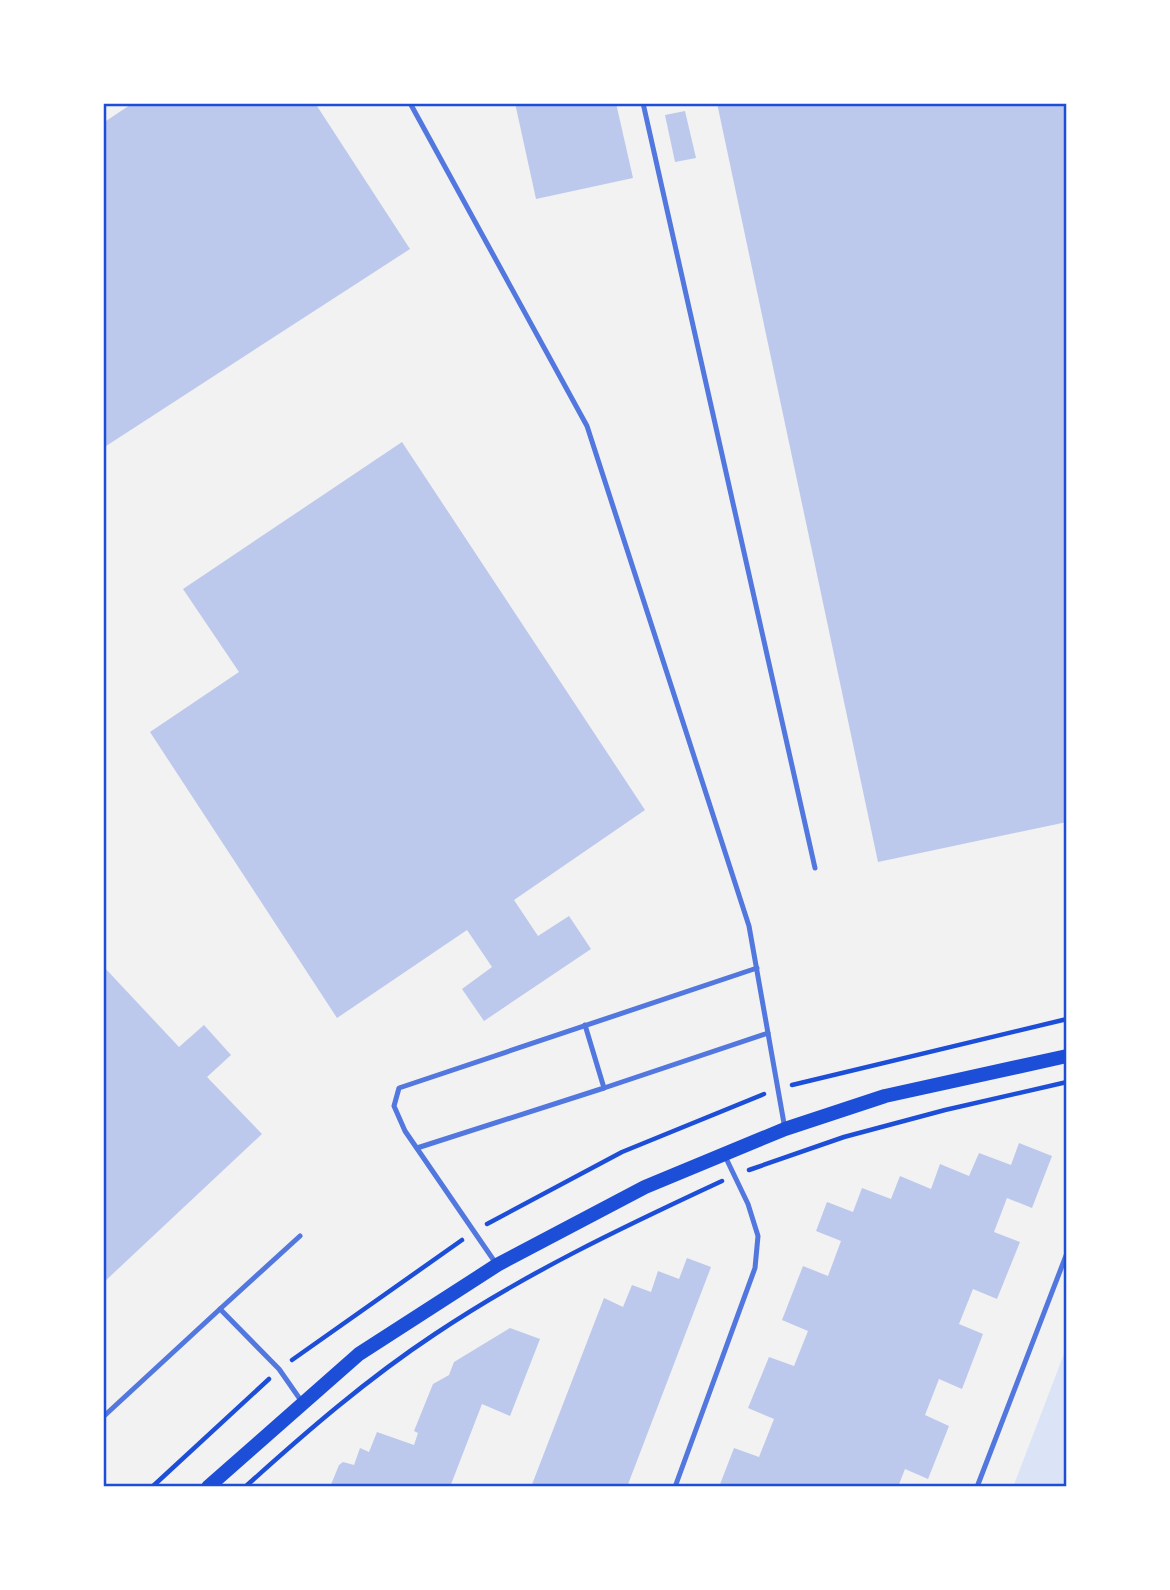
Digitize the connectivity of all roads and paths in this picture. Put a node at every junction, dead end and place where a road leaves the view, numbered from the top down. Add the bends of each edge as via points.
1 (410, 103) edge
2 (643, 103) edge
3 (815, 867) dead end
4 (757, 968) junction
5 (585, 1025) junction
6 (768, 1033) junction
7 (1067, 1056) edge
8 (1067, 1082) edge
9 (604, 1088) junction
10 (785, 1129) junction
11 (417, 1149) junction
12 (724, 1154) junction
13 (734, 1175) junction
14 (300, 1236) dead end
15 (1067, 1253) edge
16 (498, 1265) junction
17 (220, 1309) junction
18 (303, 1404) junction
19 (103, 1417) edge
20 (208, 1487) edge
21 (245, 1487) edge
22 (675, 1487) edge
23 (977, 1487) edge

1 - 4 lane via 587,426 749,926
2 - 3 lane
4 - 5 lane
4 - 6 lane
5 - 9 lane
5 - 11 lane via 399,1088 394,1105
6 - 9 lane
6 - 10 lane
7 - 10 main road via 885,1096
8 - 13 path via 844,1137
9 - 11 lane
10 - 12 main road
11 - 16 lane
12 - 13 lane
12 - 16 main road via 645,1187
13 - 21 path via 591,1242 437,1332 316,1422
13 - 22 lane via 758,1236 755,1268
14 - 17 lane
15 - 23 lane
16 - 18 main road via 359,1354
17 - 18 lane via 279,1369
17 - 19 lane
18 - 20 main road

